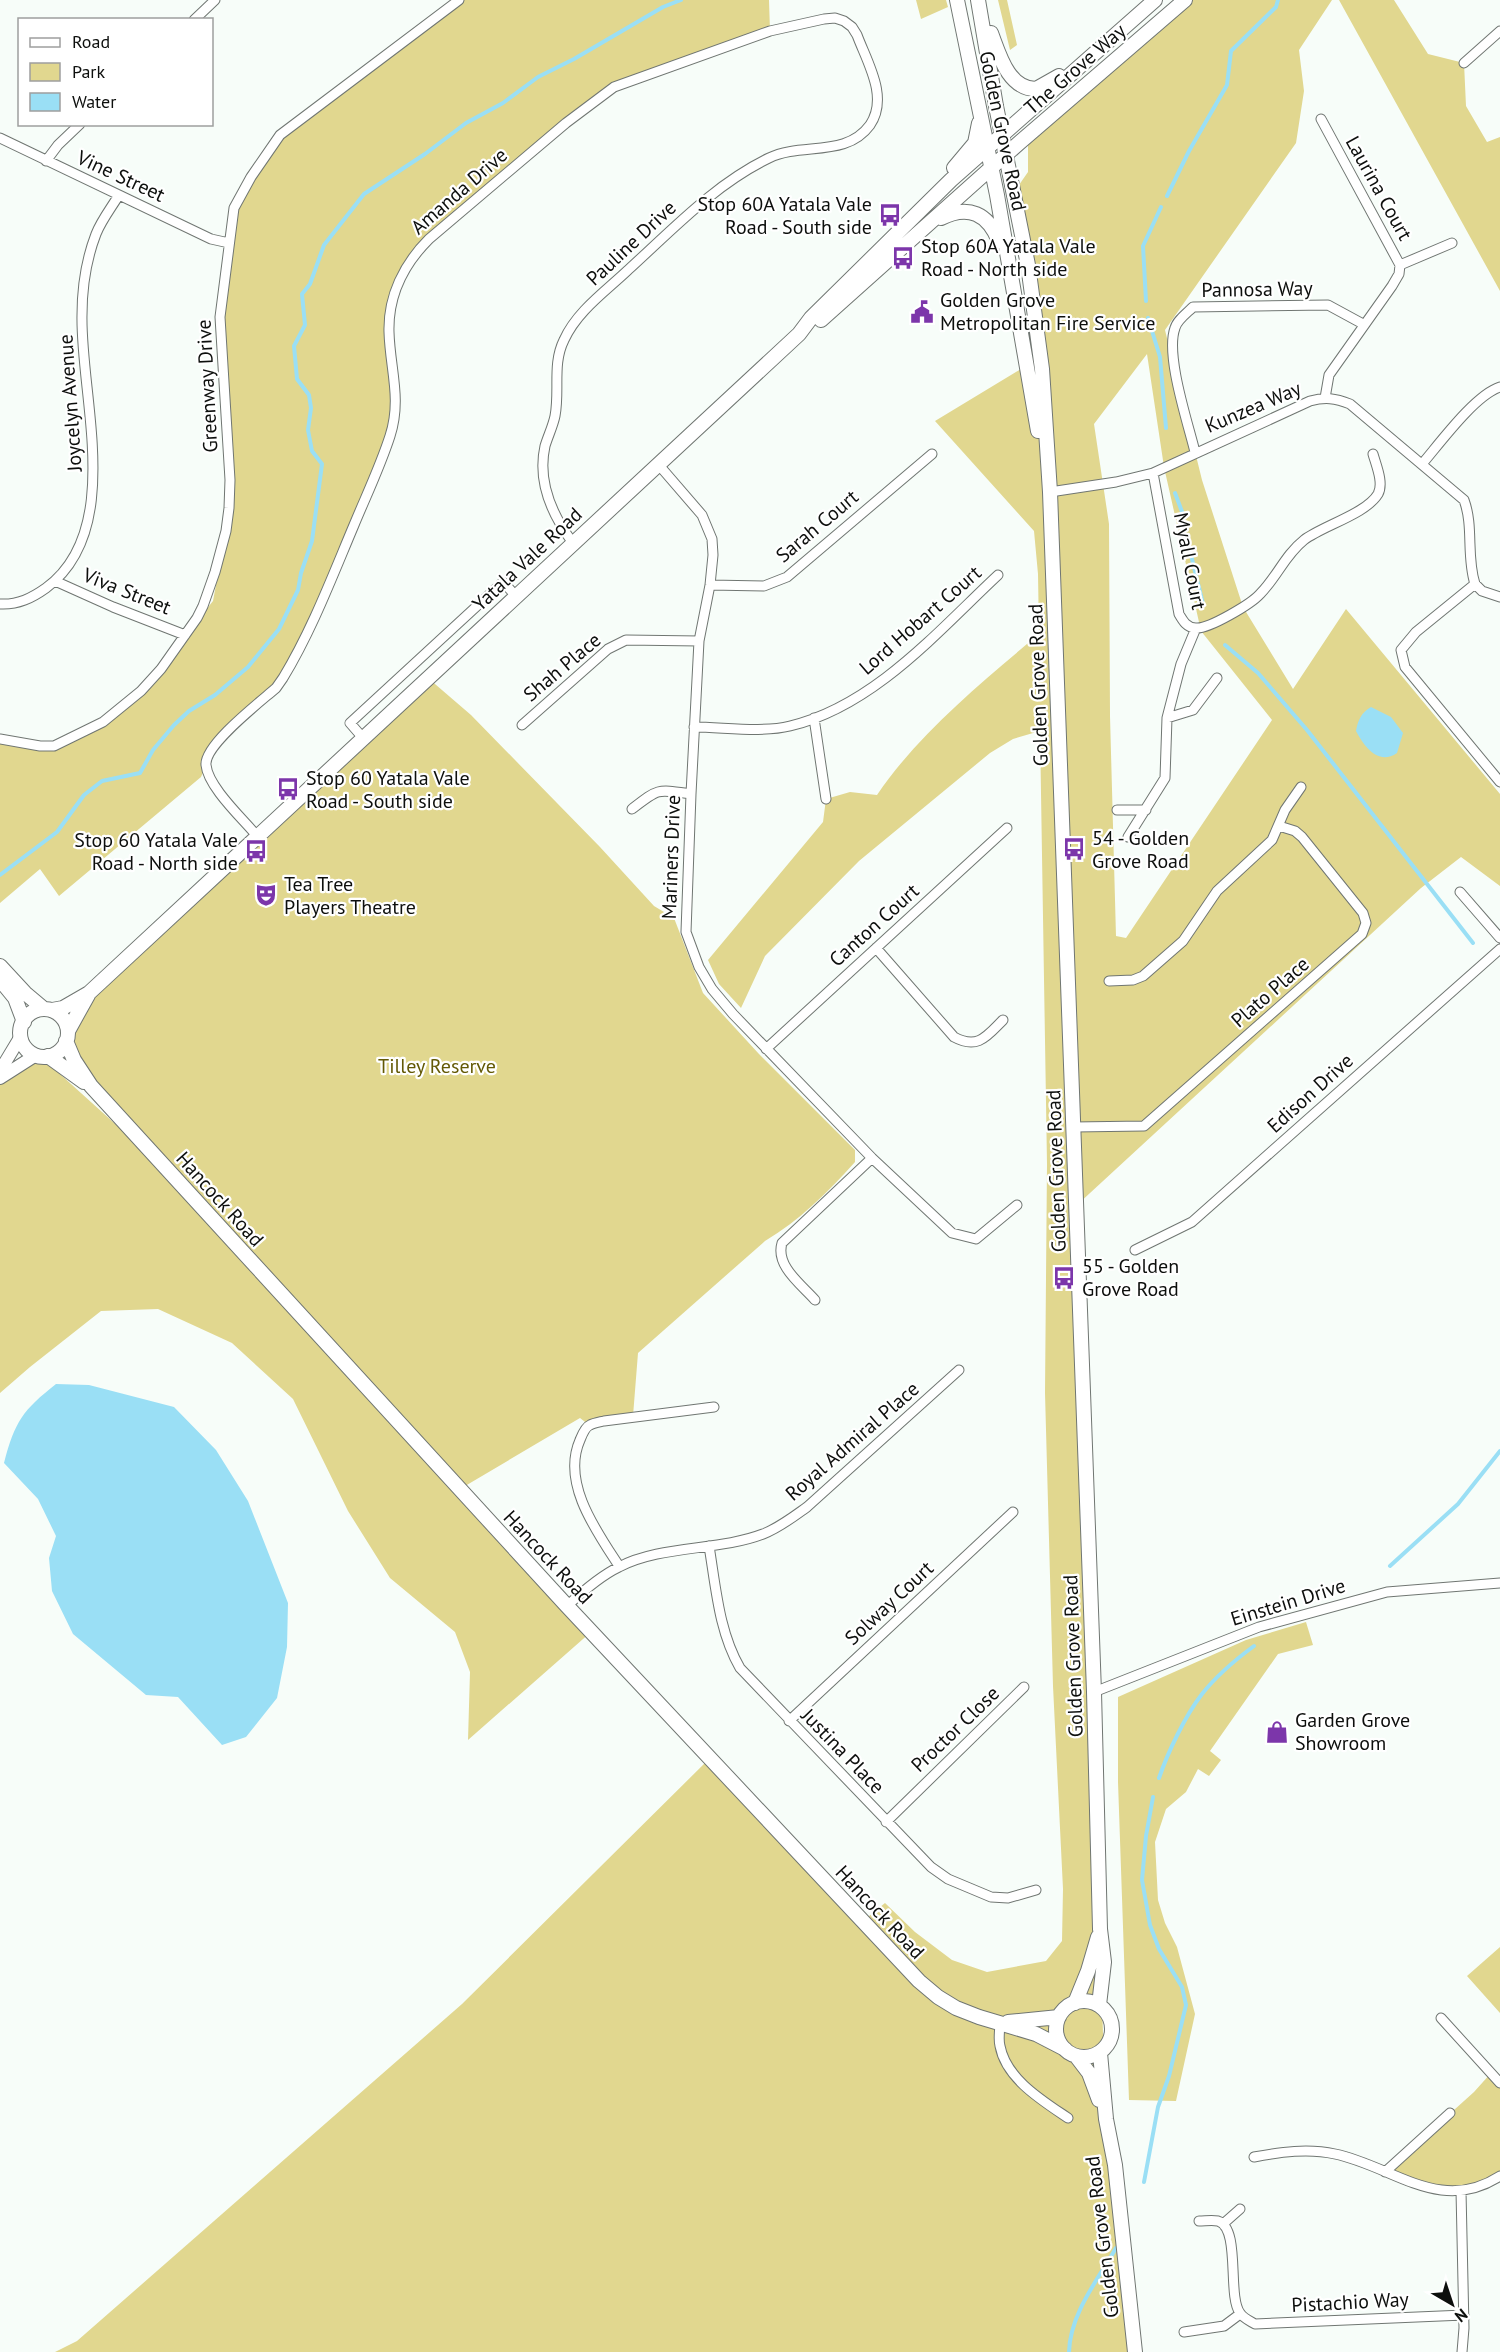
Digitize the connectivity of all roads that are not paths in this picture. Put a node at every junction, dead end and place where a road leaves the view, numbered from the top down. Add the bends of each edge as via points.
1 (215, 0) edge
2 (459, 0) edge
3 (957, 0) edge
4 (979, 0) edge
5 (1154, 0) edge
6 (1185, 0) edge
7 (196, 18) edge
8 (1123, 28) junction
9 (1500, 31) edge
10 (856, 35) joint
11 (1464, 63) dead end
12 (980, 117) junction
13 (1320, 119) dead end
14 (78, 126) edge
15 (1002, 136) junction
16 (0, 138) edge
17 (987, 149) junction
18 (1006, 154) junction
19 (46, 161) junction
20 (992, 168) junction
21 (118, 195) junction
22 (927, 203) junction
23 (928, 225) junction
24 (229, 243) junction
25 (1452, 243) dead end
26 (1007, 260) junction
27 (1400, 265) junction
28 (1363, 324) junction
29 (799, 334) junction
30 (1500, 387) edge
31 (1325, 398) junction
32 (1195, 452) junction
33 (932, 454) dead end
34 (1373, 454) dead end
35 (658, 464) junction
36 (1422, 464) junction
37 (1153, 473) junction
38 (1049, 487) junction
39 (573, 543) junction
40 (998, 575) dead end
41 (56, 581) junction
42 (1475, 584) junction
43 (710, 585) junction
44 (516, 596) junction
45 (1500, 597) edge
46 (0, 604) edge
47 (1196, 628) junction
48 (185, 635) junction
49 (699, 641) junction
50 (1217, 678) dead end
51 (814, 718) junction
52 (1167, 718) junction
53 (522, 725) dead end
54 (694, 727) junction
55 (363, 738) junction
56 (0, 739) edge
57 (1500, 782) edge
58 (1301, 787) dead end
59 (691, 794) junction
60 (826, 799) dead end
61 (632, 809) dead end
62 (1117, 810) dead end
63 (1146, 810) junction
64 (1279, 826) junction
65 (1007, 828) dead end
66 (257, 836) junction
67 (1128, 837) dead end
68 (1460, 891) dead end
69 (1500, 938) edge
70 (876, 948) junction
71 (1500, 949) edge
72 (0, 966) edge
73 (0, 979) edge
74 (1109, 981) dead end
75 (89, 993) junction
76 (48, 1010) junction
77 (1003, 1020) dead end
78 (24, 1022) junction
79 (21, 1036) junction
80 (67, 1036) junction
81 (766, 1049) junction
82 (42, 1056) junction
83 (0, 1071) edge
84 (0, 1078) edge
85 (91, 1086) junction
86 (1074, 1127) junction
87 (872, 1158) junction
88 (1017, 1205) dead end
89 (1135, 1250) dead end
90 (815, 1300) dead end
91 (959, 1370) dead end
92 (714, 1407) dead end
93 (1013, 1512) dead end
94 (709, 1546) junction
95 (619, 1566) junction
96 (1500, 1583) edge
97 (567, 1606) junction
98 (1024, 1687) dead end
99 (1094, 1692) junction
100 (789, 1721) junction
101 (886, 1822) junction
102 (1036, 1890) dead end
103 (1100, 1929) junction
104 (1075, 2003) junction
105 (1100, 2005) junction
106 (1059, 2017) junction
107 (1441, 2018) dead end
108 (1000, 2022) junction
109 (1071, 2053) junction
110 (1100, 2053) junction
111 (1500, 2065) edge
112 (1491, 2073) junction
113 (1500, 2083) edge
114 (1450, 2113) dead end
115 (1068, 2118) dead end
116 (1106, 2119) junction
117 (1254, 2157) dead end
118 (1385, 2172) junction
119 (1500, 2176) edge
120 (1461, 2191) junction
121 (1240, 2209) dead end
122 (1199, 2221) dead end
123 (1223, 2224) junction
124 (1240, 2314) junction
125 (1464, 2315) junction
126 (1464, 2328) junction
127 (1184, 2332) dead end
128 (1135, 2352) edge
129 (1462, 2352) edge
130 (1469, 2352) edge

1 - 7 street
2 - 24 street, Greenway Drive via 280,135 234,208
3 - 12 main road, Golden Grove Road
4 - 8 main road via 1008,72 1015,81 1031,89 1047,85
4 - 15 main road, Golden Grove Road
5 - 8 main road, The Grove Way
6 - 18 main road, The Grove Way
8 - 15 main road, The Grove Way
9 - 11 street
10 - 39 street, Pauline Drive via 878,93 875,114 859,137 841,146 772,156 710,195 586,310 564,338 544,470 552,509
10 - 66 street, Amanda Drive via 844,21 824,19 770,31 614,87 429,238 411,260 397,286 390,316 396,392 390,435 332,579 276,688 216,743 206,758 214,785
12 - 17 main road, Golden Grove Road
12 - 22 main road via 975,142
13 - 27 street, Laurina Court
14 - 19 street
15 - 17 main road, The Grove Way
15 - 18 main road, Golden Grove Road
16 - 19 street, Vine Street
17 - 20 main road, Golden Grove Road
17 - 22 main road, Yatala Vale Road
18 - 20 main road, The Grove Way
18 - 38 main road, Golden Grove Road via 1037,330
19 - 21 street, Vine Street
20 - 23 main road
20 - 26 main road, Golden Grove Road
21 - 24 street, Vine Street via 211,239
21 - 41 street, Joycelyn Avenue via 97,233 86,266 83,296 94,474 88,514 74,556
22 - 29 main road, Yatala Vale Road
23 - 26 main road via 956,212 974,213 992,225
23 - 29 main road
24 - 48 street, Greenway Drive via 220,317 229,508 215,572 203,606
25 - 27 street
26 - 38 main road, Golden Grove Road
27 - 28 street, Laurina Court via 1392,286
28 - 31 street, Laurina Court via 1329,375
28 - 32 street, Pannosa Way via 1328,305 1193,307 1175,326 1172,341 1174,366
29 - 35 main road, Yatala Vale Road
30 - 36 street via 1486,393
31 - 32 street, Kunzea Way
31 - 36 street, Kunzea Way via 1350,404
32 - 37 street, Kunzea Way
33 - 43 street, Sarah Court via 787,577 764,586
34 - 47 street, Myall Court via 1380,481 1377,496 1348,517 1306,538 1290,552 1258,596 1211,624
35 - 39 main road, Yatala Vale Road
35 - 43 street, Mariners Drive via 708,527 713,555
36 - 42 street, Kunzea Way via 1464,500 1470,515
37 - 38 street, Kunzea Way via 1116,482
37 - 47 street, Myall Court via 1179,614 1184,623
38 - 86 main road, Golden Grove Road
39 - 44 main road, Yatala Vale Road
40 - 51 street, Lord Hobart Court via 889,676 850,702
41 - 46 street, Joycelyn Avenue via 32,598
41 - 48 street, Viva Street
42 - 45 street
42 - 57 street via 1416,632 1401,650 1405,667
43 - 49 street, Mariners Drive
44 - 55 main road, Yatala Vale Road
44 - 55 street via 503,582 367,707 351,723
47 - 52 street via 1181,664
48 - 56 street, Greenway Drive via 141,691 104,722 54,746
49 - 53 street, Shah Place via 626,640 608,649
49 - 54 street, Mariners Drive
50 - 52 street via 1193,710
51 - 54 street, Lord Hobart Court via 789,727
51 - 60 street
52 - 63 street via 1165,778
54 - 59 street, Mariners Drive
55 - 66 main road, Yatala Vale Road
58 - 64 street
59 - 61 street via 662,790
59 - 81 street, Mariners Drive via 686,932 712,989
62 - 63 street
63 - 67 street
64 - 74 street via 1272,840 1217,891 1180,944 1143,976
64 - 86 street, Plato Place via 1302,837 1355,903 1365,918 1362,934 1144,1126
65 - 70 street, Canton Court
66 - 75 main road, Yatala Vale Road
68 - 69 street
70 - 77 street via 954,1037 964,1043 977,1042
70 - 81 street, Canton Court
71 - 89 street, Edison Drive via 1192,1222
72 - 76 main road via 25,993
73 - 78 main road via 15,998
75 - 76 main road, Yatala Vale Road via 63,1008
75 - 80 main road, Yatala Vale Road
76 - 78 main road via 32,1013
76 - 80 main road via 64,1020
78 - 79 main road
79 - 82 main road via 25,1046
79 - 83 street
80 - 82 main road via 60,1050
80 - 85 main road, Hancock Road via 74,1060
81 - 87 street, Mariners Drive
82 - 84 street
82 - 85 main road, Hancock Road
85 - 97 main road, Hancock Road
86 - 99 main road, Golden Grove Road
87 - 88 street, Mariners Drive via 952,1233 976,1239
87 - 90 street via 782,1243 781,1259
91 - 94 street, Royal Admiral Place via 807,1507 765,1534
92 - 95 street via 604,1421 589,1425 584,1432 576,1457 578,1488 590,1519
93 - 100 street, Solway Court
94 - 95 street, Royal Admiral Place
94 - 100 street, Justina Place via 731,1653
95 - 97 street, Royal Admiral Place
96 - 99 street, Einstein Drive via 1387,1592 1259,1627
97 - 108 main road, Hancock Road via 919,1981 956,2008
98 - 101 street, Proctor Close
99 - 103 main road, Golden Grove Road
100 - 101 street, Justina Place
101 - 102 street, Justina Place via 948,1880 991,1897 1008,1899
103 - 104 main road, Golden Grove Road
103 - 105 main road, Golden Grove Road via 1104,1962
104 - 105 main road
104 - 106 main road
105 - 110 main road via 1113,2029
106 - 108 main road, Hancock Road
106 - 109 main road via 1057,2034
107 - 112 street
108 - 109 main road, Hancock Road via 1036,2034
108 - 115 street via 999,2046 1007,2064 1043,2101
109 - 110 main road via 1084,2057
109 - 116 main road, Golden Grove Road via 1089,2073
110 - 116 main road, Golden Grove Road
111 - 112 street
112 - 113 street
114 - 118 street
116 - 128 main road, Golden Grove Road via 1115,2164
117 - 118 street via 1289,2150 1332,2153
118 - 120 street via 1423,2187
119 - 120 street via 1473,2190
120 - 125 street
121 - 123 street
122 - 123 street
123 - 124 street via 1234,2260 1234,2297
124 - 125 street, Pistachio Way via 1255,2324
124 - 127 street via 1224,2326
125 - 126 street
126 - 129 street
126 - 130 street

